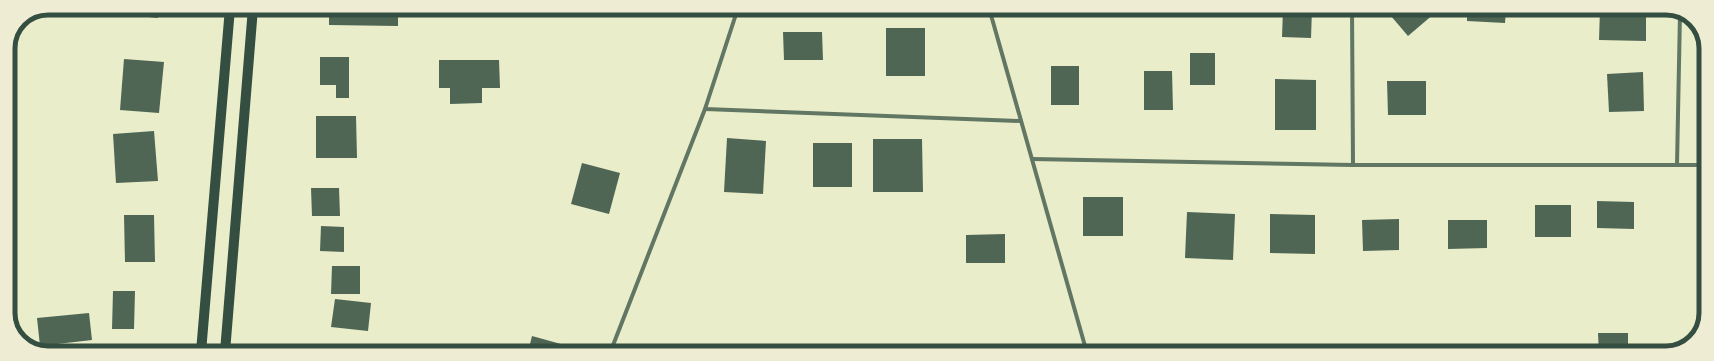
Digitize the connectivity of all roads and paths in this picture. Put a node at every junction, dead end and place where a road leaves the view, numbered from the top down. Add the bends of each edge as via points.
1 (229, 15) edge
2 (252, 15) edge
3 (736, 15) edge
4 (991, 15) edge
5 (1352, 15) edge
6 (1680, 18) edge
7 (706, 109) junction
8 (1021, 121) junction
9 (1032, 159) junction
10 (1353, 165) junction
11 (1677, 165) junction
12 (1699, 165) edge
13 (202, 346) edge
14 (225, 346) edge
15 (612, 346) edge
16 (1085, 346) edge

1 - 13 main road
2 - 14 main road
3 - 7 street
4 - 8 street
5 - 10 street
6 - 11 street
7 - 8 street
7 - 15 street
8 - 9 street
9 - 10 street
9 - 16 street
10 - 11 street
11 - 12 street

